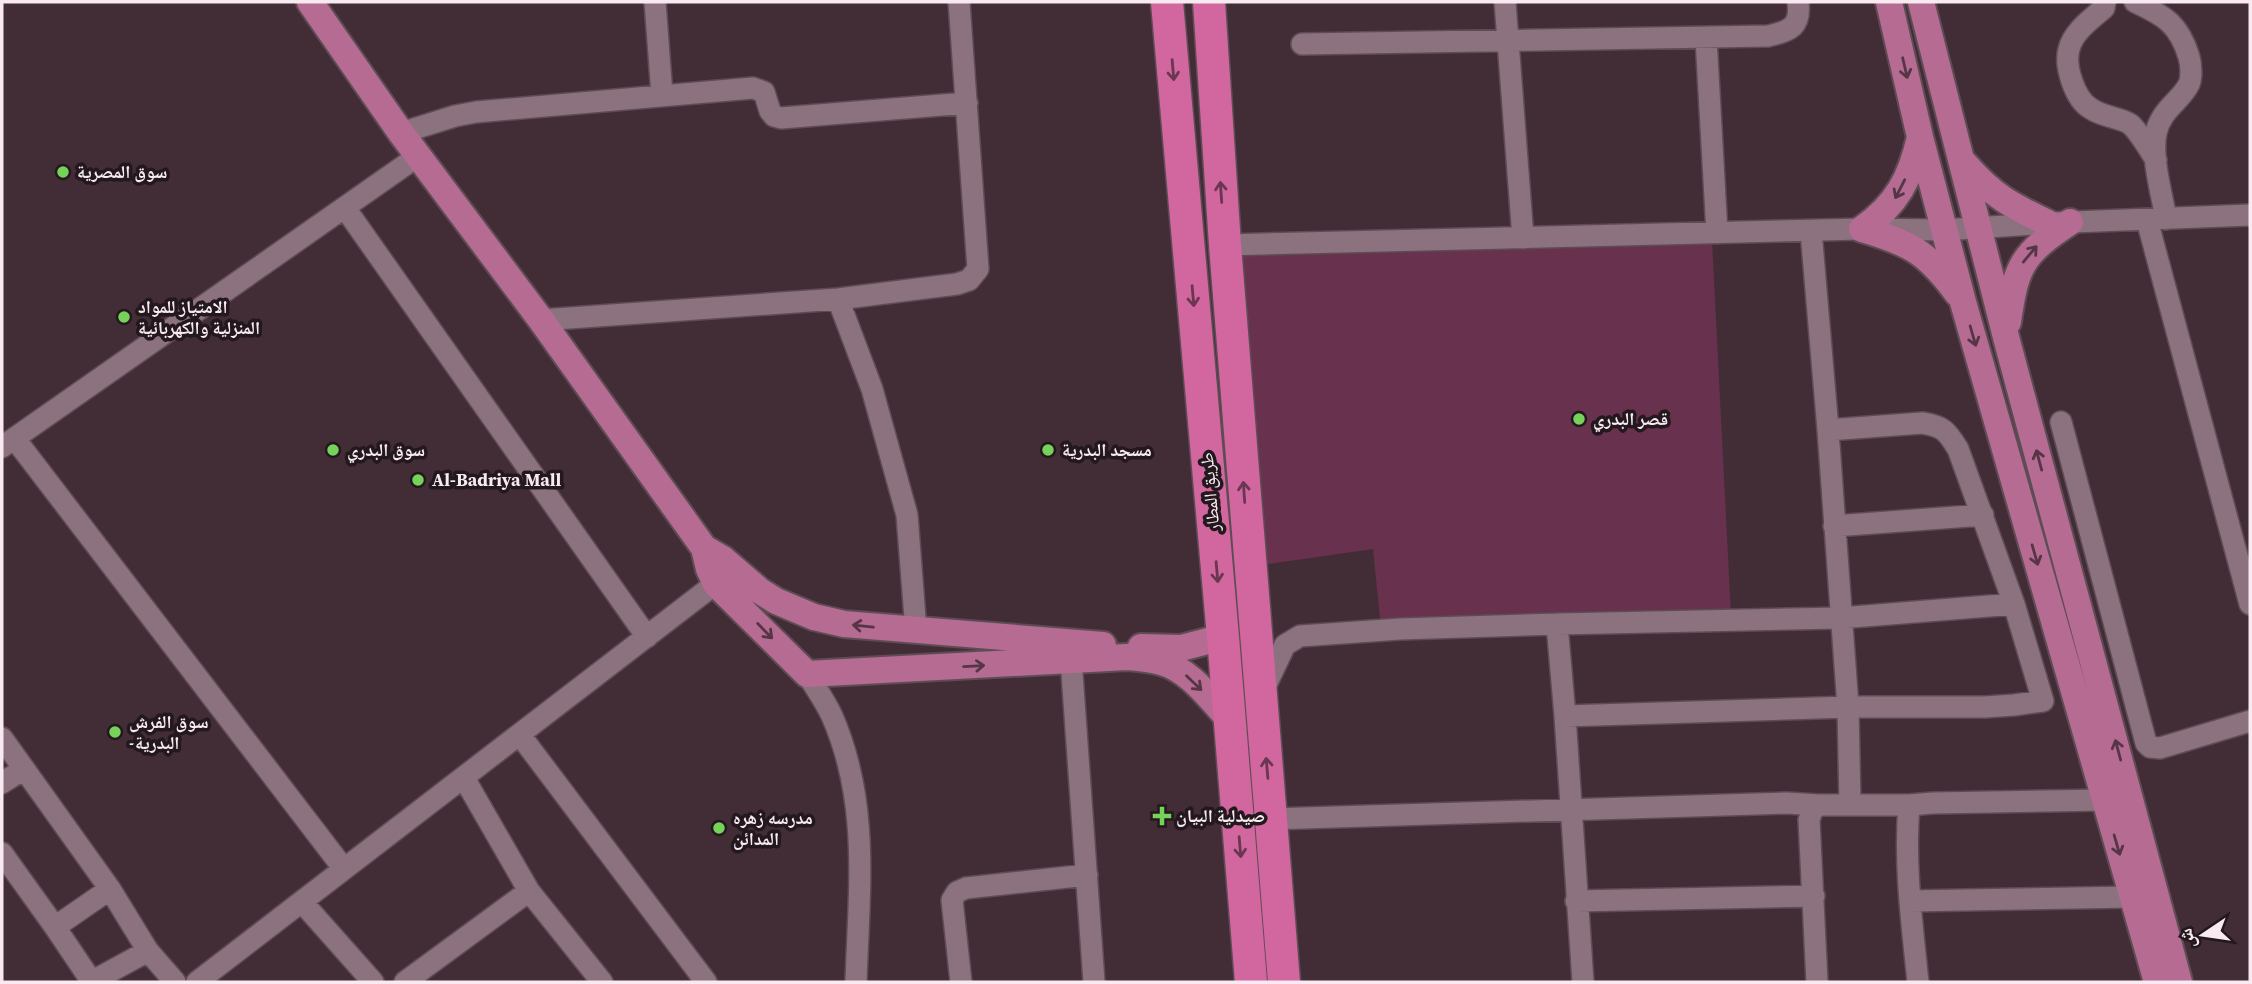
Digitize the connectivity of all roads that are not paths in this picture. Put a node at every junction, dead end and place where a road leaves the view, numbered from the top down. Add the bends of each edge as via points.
1 (310, 2) edge
2 (655, 2) edge
3 (959, 2) edge
4 (1167, 2) edge
5 (1209, 2) edge
6 (1505, 2) edge
7 (1798, 2) edge
8 (1889, 2) edge
9 (1920, 2) edge
10 (2105, 2) edge
11 (2135, 2) edge
12 (1706, 38) junction
13 (1508, 40) junction
14 (1302, 44) dead end
15 (662, 95) junction
16 (967, 103) junction
17 (401, 133) junction
18 (1920, 136) junction
19 (418, 156) junction
20 (1960, 158) junction
21 (2157, 163) junction
22 (345, 208) junction
23 (2250, 215) edge
24 (2156, 219) junction
25 (2059, 222) junction
26 (1979, 228) junction
27 (1862, 229) junction
28 (1944, 230) junction
29 (1811, 231) junction
30 (1717, 233) junction
31 (1523, 237) junction
32 (1225, 245) junction
33 (838, 299) junction
34 (1963, 302) junction
35 (541, 320) junction
36 (2007, 341) junction
37 (2061, 422) dead end
38 (1828, 430) junction
39 (8, 443) edge
40 (1983, 515) junction
41 (1835, 526) junction
42 (725, 576) junction
43 (2014, 604) junction
44 (2250, 604) edge
45 (1840, 618) junction
46 (1557, 624) junction
47 (916, 631) junction
48 (647, 637) junction
49 (1223, 637) junction
50 (1070, 652) junction
51 (807, 674) junction
52 (1260, 697) junction
53 (2076, 699) junction
54 (2043, 701) junction
55 (1848, 707) junction
56 (1565, 716) junction
57 (1230, 720) junction
58 (2250, 721) edge
59 (520, 735) junction
60 (2, 738) edge
61 (24, 769) junction
62 (464, 778) junction
63 (2, 783) edge
64 (2104, 800) junction
65 (1818, 805) junction
66 (1850, 805) junction
67 (1909, 805) junction
68 (1570, 809) junction
69 (1271, 819) junction
70 (2, 853) edge
71 (345, 869) junction
72 (1087, 875) junction
73 (110, 889) junction
74 (529, 891) junction
75 (1814, 896) junction
76 (2132, 897) junction
77 (1576, 901) junction
78 (1910, 901) junction
79 (302, 902) junction
80 (55, 927) junction
81 (148, 951) junction
82 (91, 982) edge
83 (175, 982) edge
84 (197, 982) edge
85 (373, 982) edge
86 (405, 982) edge
87 (603, 982) edge
88 (706, 982) edge
89 (856, 982) edge
90 (961, 982) edge
91 (1094, 982) edge
92 (1251, 982) edge
93 (1284, 982) edge
94 (1583, 982) edge
95 (1817, 982) edge
96 (1918, 982) edge
97 (2157, 982) edge
98 (2179, 982) edge

1 - 17 main road
2 - 15 street
3 - 16 street
4 -> 49 highway, طريق المطار
32 -> 5 highway, طريق المطار
6 - 13 street
7 - 12 street via 1799,16 1784,33
8 -> 18 main road
9 - 20 main road
10 - 21 street via 2068,50 2071,82 2086,107 2131,124
11 - 21 street via 2171,22 2184,38 2191,64 2189,83 2156,131
12 - 13 street
12 - 30 street
13 - 14 street
13 - 31 street
15 - 16 street via 759,89 770,111 781,118
15 - 17 street via 476,112
16 - 33 street via 978,269 969,280 957,284
17 - 19 main road
18 -> 27 main road via 1915,160 1891,206
18 - 28 main road
19 - 22 street
19 - 35 main road
20 - 25 main road via 1998,198
20 - 26 main road
21 - 24 street
22 - 39 street
22 - 48 street
23 - 24 street
24 - 25 street
24 - 44 street
25 - 26 street
36 -> 25 main road via 2011,293 2020,268
26 - 28 street
26 - 36 main road
27 - 28 street
27 - 29 street
27 - 34 main road via 1916,249
28 - 34 main road
29 - 30 street
29 - 38 street
30 - 31 street
31 - 32 street
52 -> 32 highway, طريق المطار
33 - 35 street
33 - 47 street via 872,389 907,515
34 -> 53 main road
35 - 42 main road via 704,548 723,559
98 -> 36 main road
37 - 58 street via 2146,743 2160,748
38 - 40 street via 1937,425 1958,449
38 - 41 street
39 - 71 street
40 - 41 street
40 - 43 street
41 - 45 street
47 -> 42 main road via 814,617
42 - 48 street
42 -> 51 main road
43 - 45 street
43 - 54 street
45 - 46 street
45 - 55 street
46 - 52 street via 1300,636 1281,651
46 - 56 street
47 - 50 main road
48 - 59 street
49 - 50 main road via 1181,648
49 - 57 highway, طريق المطار
51 -> 50 main road
50 -> 57 main road via 1160,661 1177,668
50 - 72 street
51 - 89 street via 831,713 856,793 860,836
69 -> 52 highway, طريق المطار
53 - 54 street
53 - 64 main road
54 - 55 street via 1985,707
55 - 56 street
55 - 66 street
56 - 68 street
57 -> 92 highway, طريق المطار
59 - 62 street
59 - 88 street
60 - 61 street
61 - 63 street
61 - 73 street
62 - 71 street
62 - 74 street
64 - 67 street
64 -> 76 main road
65 - 66 street
65 - 68 street
65 - 75 street via 1809,826
66 - 67 street
67 - 78 street
68 - 69 street
68 - 77 street
69 - 93 highway, طريق المطار
70 - 80 street
71 - 79 street
72 - 90 street via 957,892 952,900
72 - 91 street
73 - 80 street
73 - 81 street
74 - 86 street
74 - 87 street
75 - 77 street
75 - 95 street
76 - 78 street
76 - 97 main road
77 - 94 street
78 - 96 street
79 - 84 street
79 - 85 street
80 - 82 street
81 - 82 street
81 - 83 street

